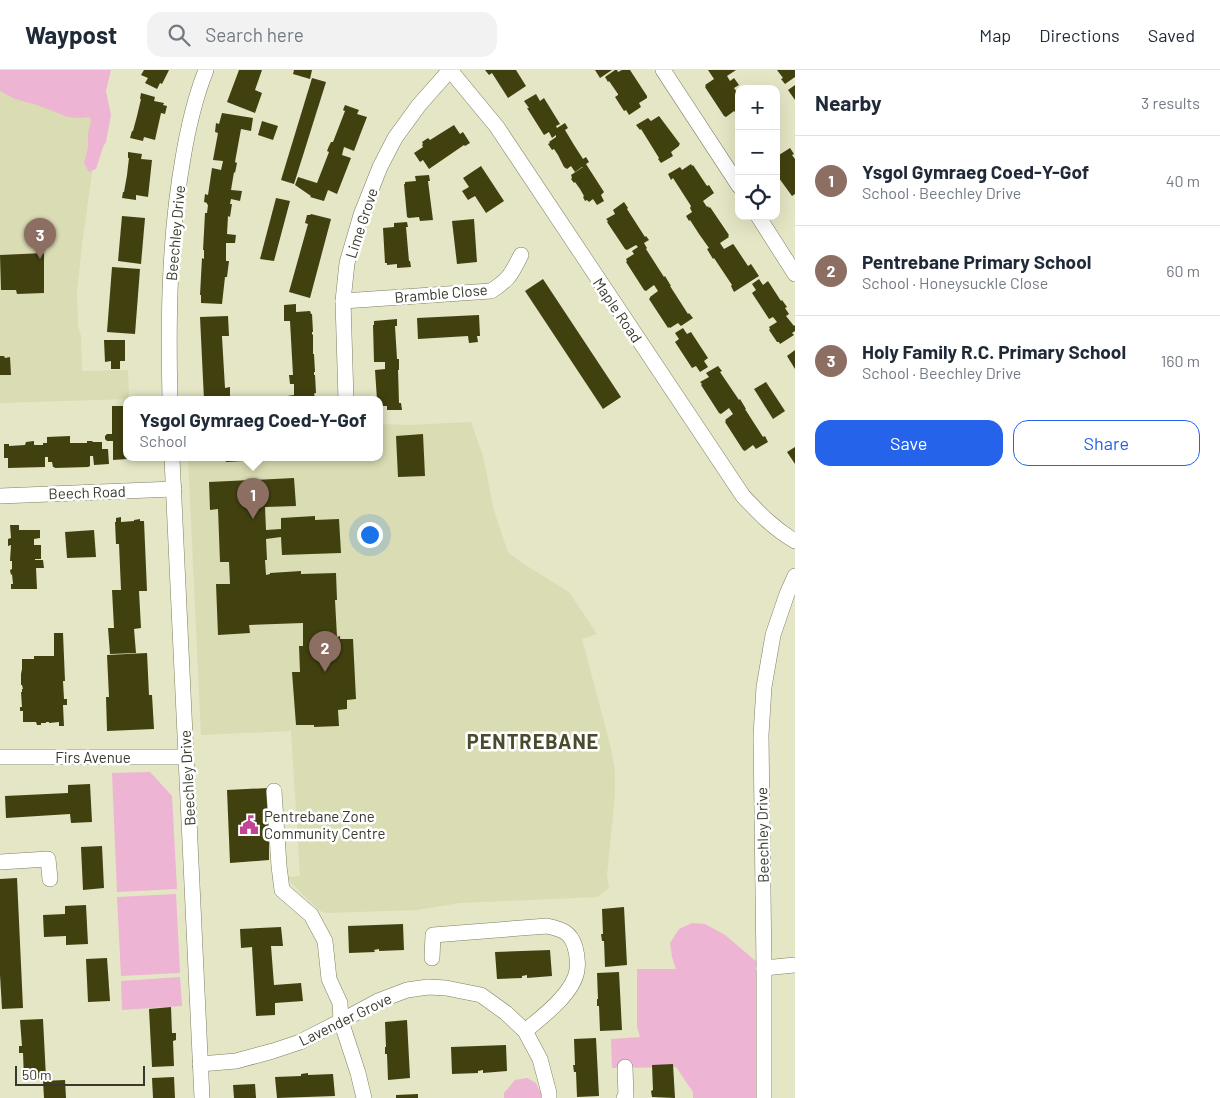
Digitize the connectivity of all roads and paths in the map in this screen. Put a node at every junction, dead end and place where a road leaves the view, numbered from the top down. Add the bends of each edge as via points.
1 (206, 70) edge
2 (450, 70) edge
3 (664, 70) edge
4 (735, 180) edge
5 (761, 220) edge
6 (521, 255) dead end
7 (795, 274) edge
8 (343, 301) junction
9 (170, 396) edge
10 (346, 396) edge
11 (172, 461) edge
12 (174, 489) junction
13 (0, 496) edge
14 (795, 541) edge
15 (795, 576) edge
16 (0, 757) edge
17 (186, 757) junction
18 (274, 790) dead end
19 (0, 862) edge
20 (50, 879) dead end
21 (432, 958) dead end
22 (795, 965) edge
23 (764, 968) junction
24 (341, 1021) junction
25 (525, 1031) junction
26 (200, 1064) junction
27 (625, 1067) dead end
28 (202, 1098) edge
29 (364, 1098) edge
30 (550, 1098) edge
31 (624, 1098) edge
32 (764, 1098) edge

1 - 9 street, Beechley Drive via 191,116 175,210 169,318
2 - 8 street, Lime Grove via 395,138 380,167 347,262
2 - 14 street, Maple Road via 496,127 743,496 766,521
3 - 4 street
5 - 7 street
6 - 8 street, Bramble Close via 504,284 491,290
8 - 10 street, Lime Grove
11 - 12 street, Beechley Drive
12 - 13 street, Beech Road
12 - 17 street, Beechley Drive
15 - 23 street, Beechley Drive via 773,635 764,687 761,735
16 - 17 street, Firs Avenue
17 - 26 street, Beechley Drive
18 - 24 street via 282,890 311,916 325,941 328,979 340,1003
19 - 20 street via 48,858
21 - 25 street via 433,936 547,926 562,929 573,939 577,971 570,989
22 - 23 street
23 - 32 street, Beechley Drive
24 - 25 street, Lavender Grove via 378,1001 428,986 481,995
24 - 26 street, Lavender Grove via 274,1052 236,1061
24 - 29 street
25 - 30 street, Lavender Grove via 540,1059
26 - 28 street, Beechley Drive
27 - 31 street

